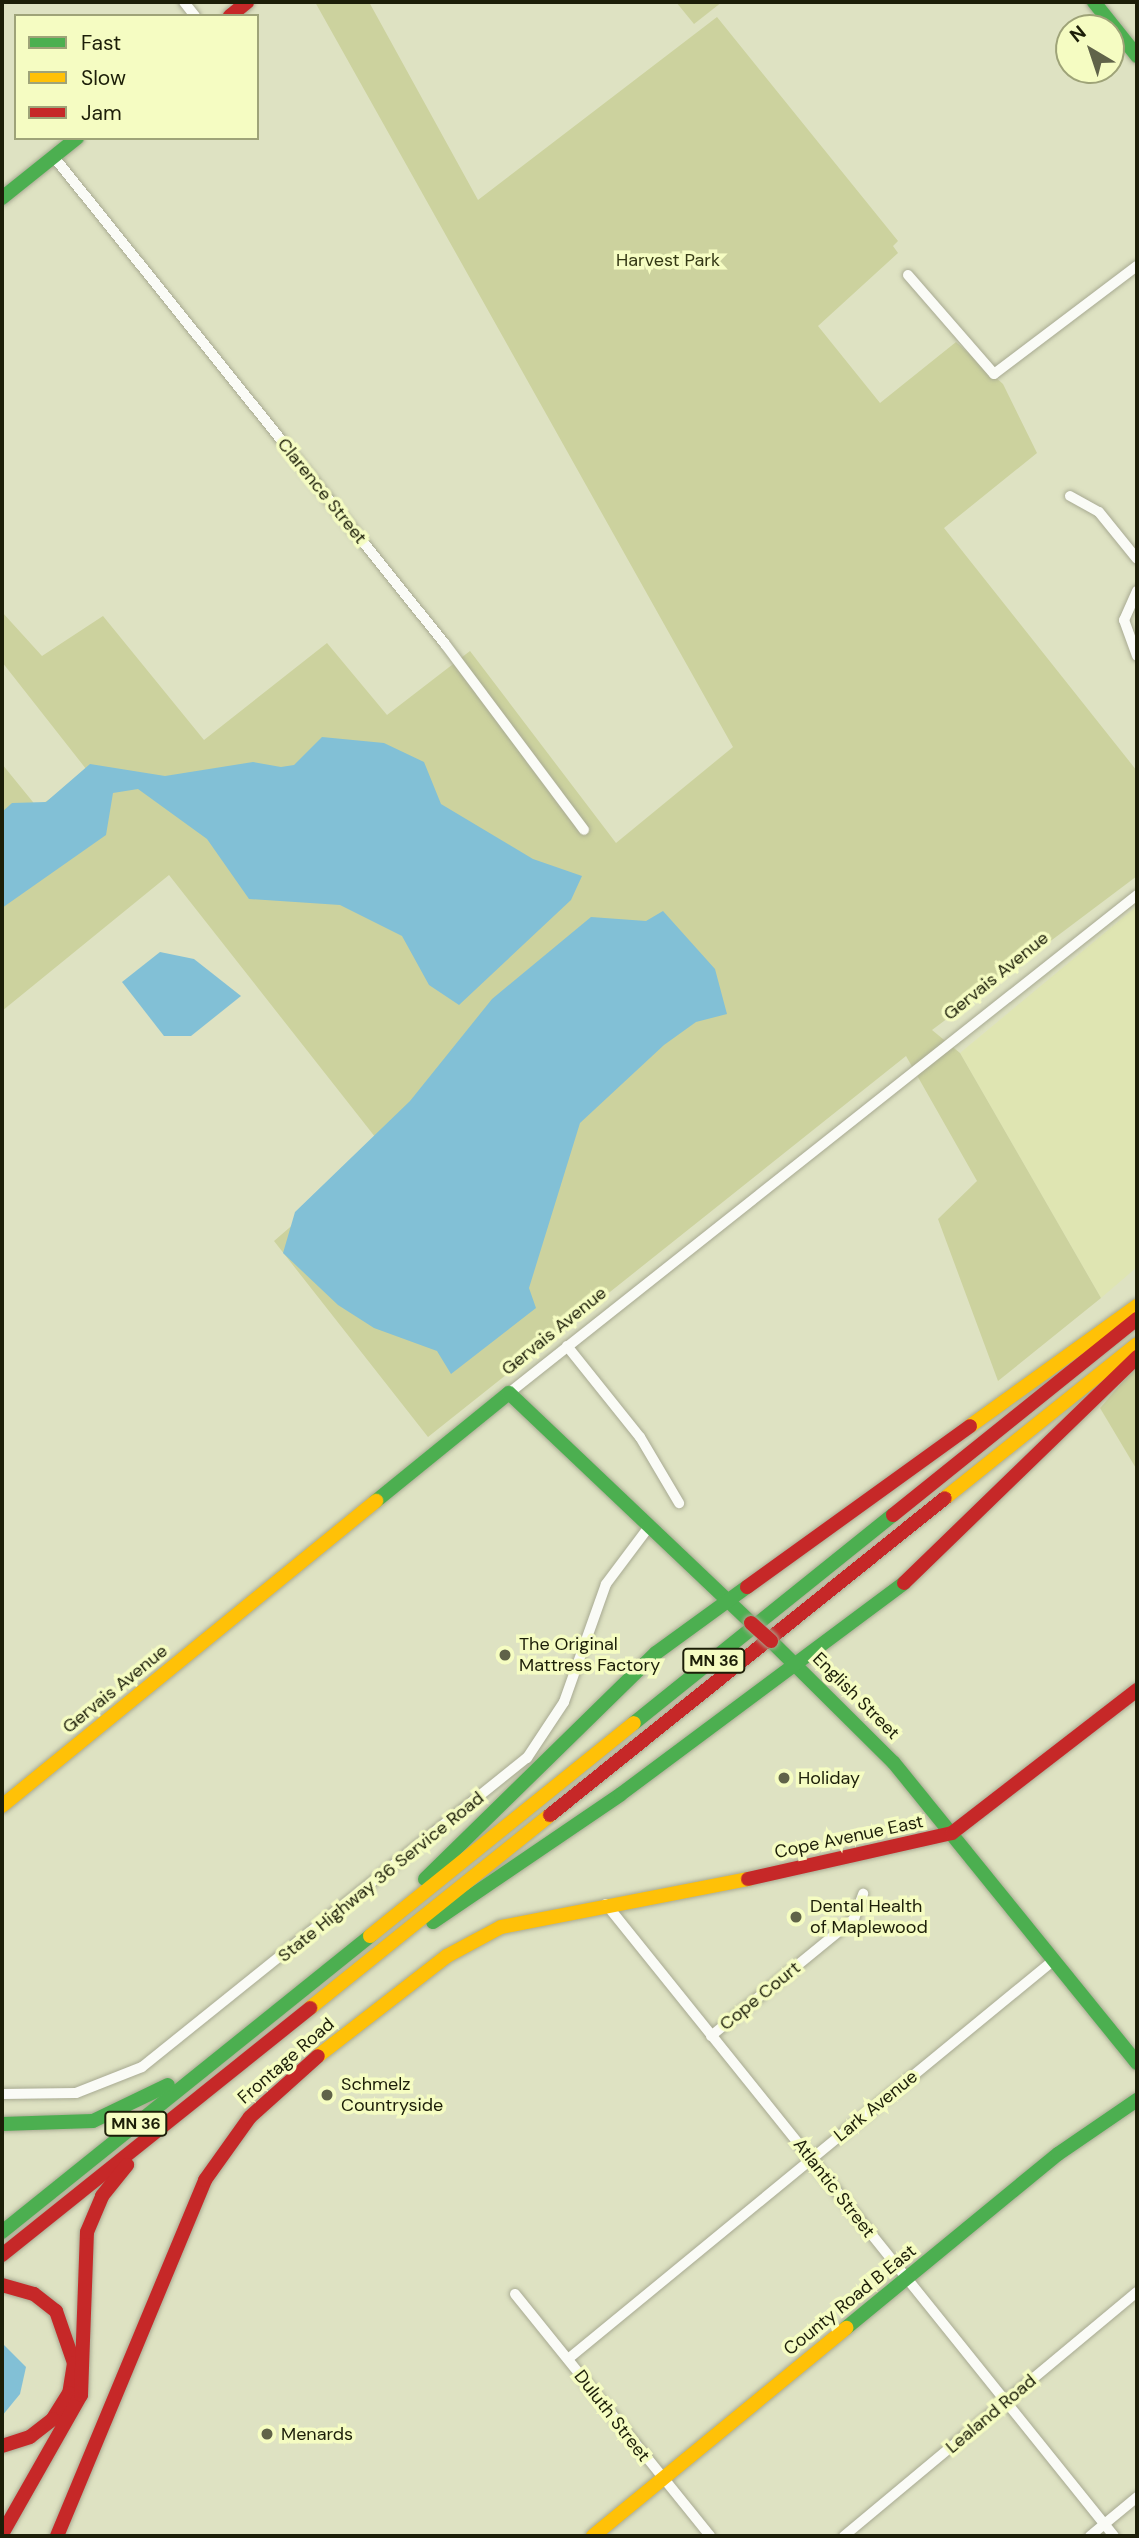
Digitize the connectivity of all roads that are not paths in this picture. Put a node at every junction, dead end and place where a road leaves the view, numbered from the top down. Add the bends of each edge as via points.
1 (247, 2) edge
2 (1094, 2) edge
3 (232, 14) edge
4 (1137, 55) edge
5 (75, 140) edge
6 (54, 157) junction
7 (2, 198) edge
8 (1137, 266) edge
9 (908, 275) dead end
10 (1070, 496) dead end
11 (1137, 559) edge
12 (1137, 591) edge
13 (1137, 656) edge
14 (584, 830) dead end
15 (1137, 895) edge
16 (1137, 1306) edge
17 (1137, 1319) edge
18 (1137, 1343) edge
19 (567, 1346) junction
20 (1137, 1357) edge
21 (509, 1393) junction
22 (679, 1503) dead end
23 (648, 1528) junction
24 (724, 1599) junction
25 (799, 1665) junction
26 (1137, 1690) edge
27 (2, 1806) edge
28 (951, 1833) junction
29 (863, 1894) dead end
30 (606, 1904) junction
31 (1054, 1960) junction
32 (368, 1962) junction
33 (289, 2002) junction
34 (270, 2017) junction
35 (711, 2036) junction
36 (1137, 2063) edge
37 (2, 2094) edge
38 (1137, 2100) edge
39 (189, 2104) junction
40 (2, 2124) edge
41 (811, 2159) junction
42 (2, 2232) edge
43 (2, 2255) edge
44 (906, 2280) junction
45 (2, 2285) edge
46 (1137, 2292) edge
47 (515, 2294) dead end
48 (568, 2359) junction
49 (1004, 2403) junction
50 (2, 2446) edge
51 (662, 2479) junction
52 (1137, 2497) edge
53 (1105, 2524) junction
54 (2, 2534) edge
55 (57, 2536) edge
56 (593, 2536) edge
57 (710, 2536) edge
58 (844, 2536) edge
59 (1090, 2536) edge
60 (1115, 2536) edge

1 - 3 main road
2 - 4 main road
5 - 6 main road
6 - 7 main road
6 - 14 street, Clarence Street via 445,644
8 - 9 street via 994,374
10 - 11 street via 1099,512
12 - 13 street via 1124,620
15 - 19 street, Gervais Avenue
16 - 24 main road
17 - 33 main road, MN 36
18 - 32 main road, MN 36
19 - 21 street, Gervais Avenue
19 - 22 street via 640,1437
20 - 25 main road via 950,1544
21 - 23 main road, English Street
21 - 27 main road, Gervais Avenue
23 - 24 main road, English Street
23 - 37 street, State Highway 36 Service Road via 606,1584 555,1721 519,1765 142,2067 76,2093
24 - 25 main road, English Street, bridge
24 - 33 main road via 638,1670 488,1823
25 - 28 main road, English Street via 872,1737
25 - 32 main road via 477,1894
26 - 28 main road, Cope Avenue East
28 - 30 main road, Cope Avenue East via 885,1853
28 - 31 main road, English Street
29 - 35 street, Cope Court via 853,1919
30 - 35 street, Atlantic Street
30 - 55 main road, Frontage Road via 525,1919 457,1949 295,2074 250,2117 192,2205
31 - 36 main road, English Street
31 - 41 street, Lark Avenue
32 - 39 main road, MN 36
33 - 34 main road, MN 36
34 - 40 main road via 152,2096 114,2114 66,2126
34 - 42 main road, MN 36
35 - 41 street, Atlantic Street
38 - 44 main road, County Road B East via 1077,2139
39 - 43 main road, MN 36
39 - 54 main road via 114,2180 94,2214 84,2249 88,2359 81,2395
41 - 44 street, Atlantic Street
41 - 48 street, Lark Avenue
44 - 49 street, Atlantic Street
44 - 51 main road, County Road B East
45 - 50 main road via 34,2294 56,2311 74,2363 69,2393 53,2419 30,2437
46 - 49 street, Lealand Road
47 - 48 street, Duluth Street
48 - 51 street, Duluth Street
49 - 53 street, Atlantic Street
49 - 58 street, Lealand Road
51 - 56 main road, County Road B East
51 - 57 street, Duluth Street
52 - 53 street
53 - 59 street
53 - 60 street, Atlantic Street

